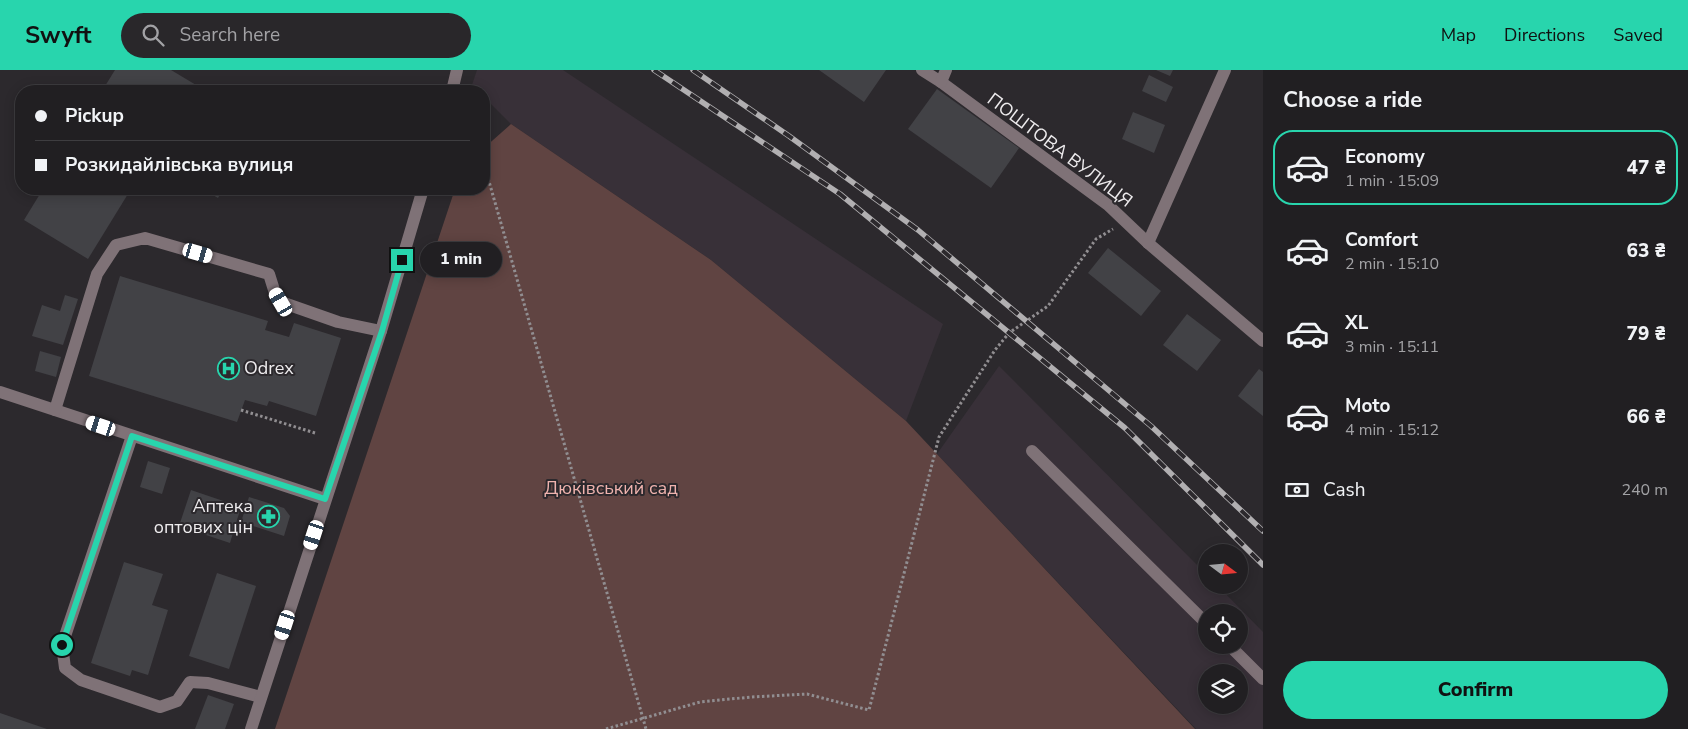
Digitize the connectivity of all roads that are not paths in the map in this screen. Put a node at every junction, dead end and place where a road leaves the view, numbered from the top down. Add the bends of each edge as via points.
1 (457, 70) edge
2 (922, 70) edge
3 (946, 70) edge
4 (1224, 70) edge
5 (941, 82) junction
6 (453, 85) edge
7 (421, 195) edge
8 (1148, 243) junction
9 (382, 331) junction
10 (1263, 341) edge
11 (0, 392) edge
12 (55, 410) junction
13 (132, 436) junction
14 (1032, 451) dead end
15 (325, 499) junction
16 (1198, 615) edge
17 (1238, 654) edge
18 (1263, 679) edge
19 (261, 697) junction
20 (251, 729) edge

1 - 6 street
2 - 5 street, ПОШТОВА ВУЛИЦЯ
3 - 5 street
4 - 8 street
5 - 8 street, ПОШТОВА ВУЛИЦЯ via 1108,205
7 - 9 street
8 - 10 street, ПОШТОВА ВУЛИЦЯ
9 - 12 street via 338,322 281,302 269,274 145,238 116,245 97,274
9 - 15 street
11 - 12 street
12 - 13 street
13 - 15 street
13 - 19 street via 62,645 65,668 80,680 160,707 177,701 190,682 208,683
14 - 16 street
15 - 19 street
17 - 18 street
19 - 20 street

